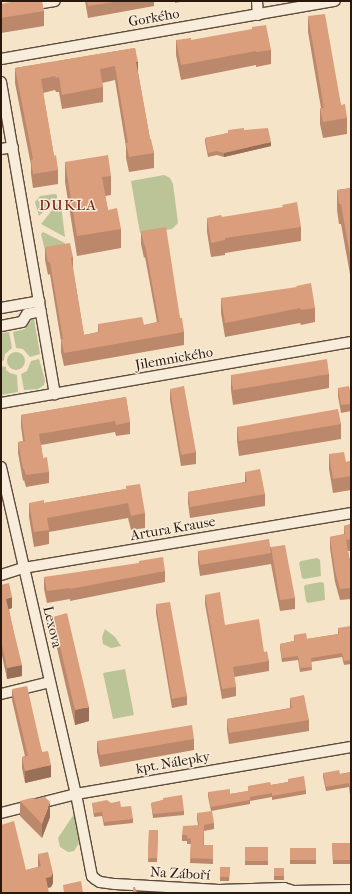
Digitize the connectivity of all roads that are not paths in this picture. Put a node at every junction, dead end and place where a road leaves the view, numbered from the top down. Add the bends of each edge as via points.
1 (55, 1) edge
2 (257, 1) edge
3 (335, 1) edge
4 (16, 7) edge
5 (258, 15) junction
6 (1, 59) edge
7 (1, 82) edge
8 (6, 136) edge
9 (13, 147) junction
10 (1, 149) edge
11 (40, 306) junction
12 (1, 308) edge
13 (1, 326) edge
14 (351, 342) edge
15 (55, 394) junction
16 (1, 403) edge
17 (1, 466) edge
18 (351, 513) edge
19 (23, 568) junction
20 (1, 575) edge
21 (50, 682) junction
22 (1, 694) edge
23 (351, 747) edge
24 (76, 794) junction
25 (1, 813) edge
26 (351, 890) edge
27 (219, 891) edge
28 (322, 892) edge

1 - 4 street
2 - 5 street
3 - 5 street, Gorkého
5 - 6 street, Gorkého
7 - 8 street
8 - 9 street
9 - 10 street
9 - 11 street
11 - 12 street
11 - 13 street via 27,314 22,322
11 - 15 street
14 - 15 street, Jilemnického
15 - 16 street, Jilemnického
17 - 19 street, Lexova
18 - 19 street, Artura Krause
19 - 20 street, Artura Krause
19 - 21 street, Lexova
21 - 22 street
21 - 24 street, Lexova
23 - 24 street, kpt. Nálepky
24 - 25 street, kpt. Nálepky
24 - 27 street, Na Záboří via 92,876 97,881
26 - 28 street, Na Záboří
27 - 28 street, Na Záboří via 284,888

